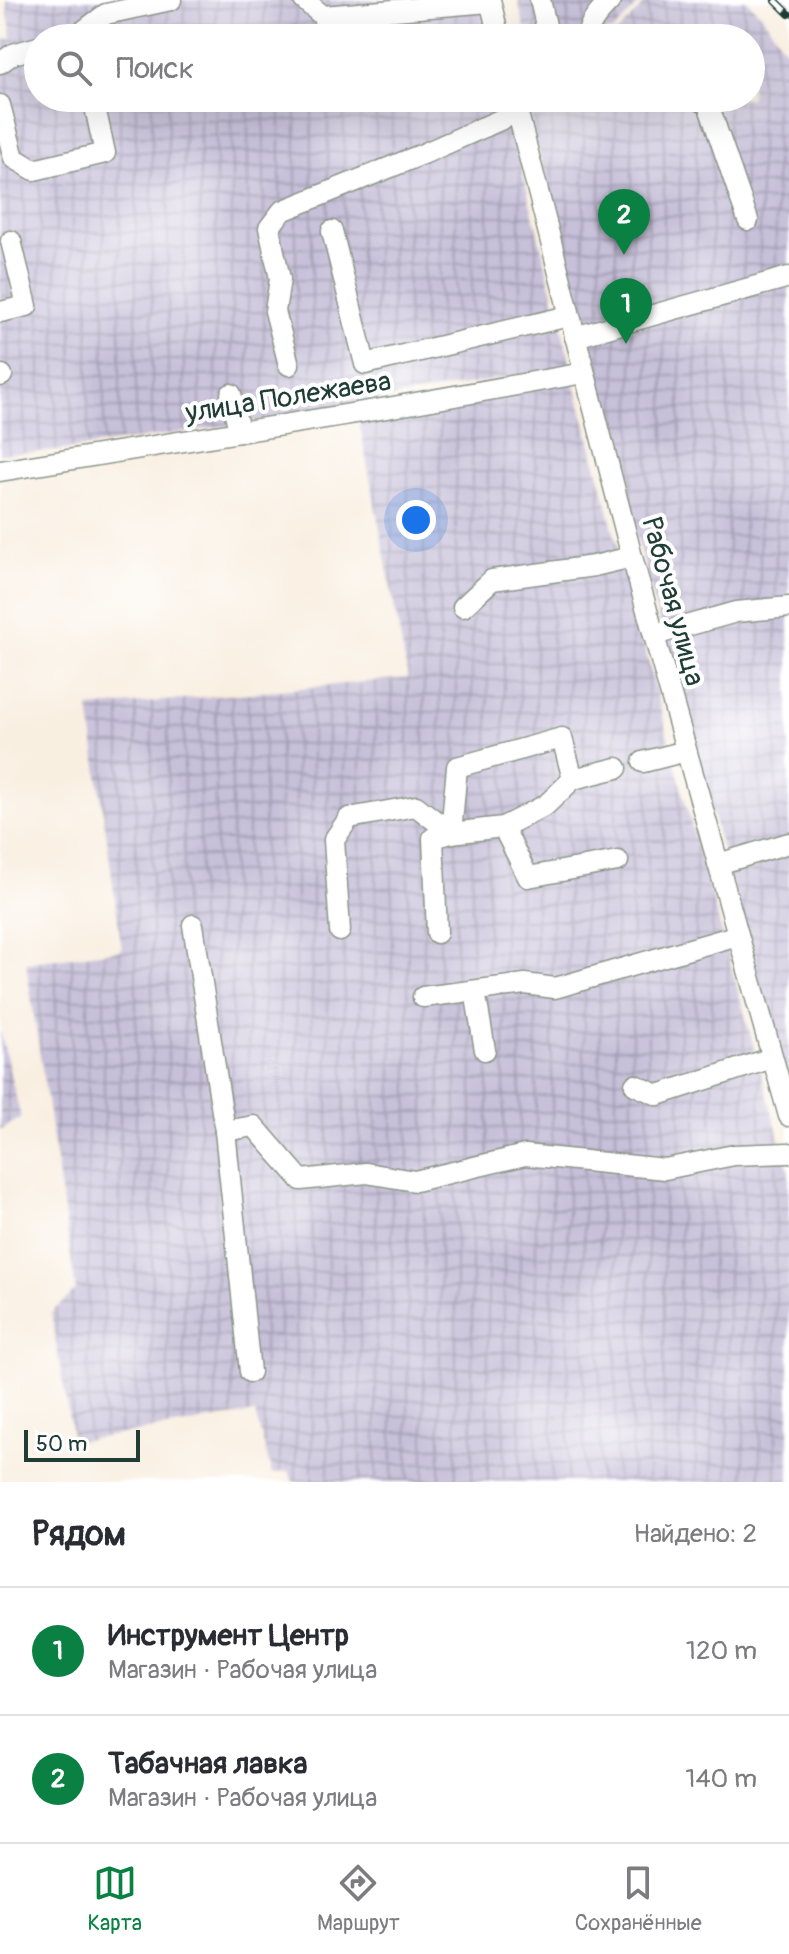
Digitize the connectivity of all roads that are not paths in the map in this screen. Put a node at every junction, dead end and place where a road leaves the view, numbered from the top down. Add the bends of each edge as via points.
1 (171, 0) edge
2 (304, 0) edge
3 (611, 0) edge
4 (490, 1) edge
5 (542, 2) edge
6 (323, 16) junction
7 (93, 24) edge
8 (325, 24) edge
9 (496, 24) edge
10 (546, 24) edge
11 (590, 24) edge
12 (24, 51) edge
13 (0, 63) edge
14 (0, 105) edge
15 (96, 112) edge
16 (503, 112) edge
17 (518, 112) edge
18 (711, 112) edge
19 (748, 220) dead end
20 (332, 231) dead end
21 (11, 241) dead end
22 (789, 277) edge
23 (0, 312) edge
24 (569, 316) junction
25 (575, 337) junction
26 (289, 365) dead end
27 (584, 373) junction
28 (231, 394) dead end
29 (239, 432) junction
30 (0, 471) edge
31 (632, 557) junction
32 (463, 607) dead end
33 (789, 607) edge
34 (654, 635) junction
35 (686, 751) junction
36 (643, 762) dead end
37 (617, 768) dead end
38 (573, 779) junction
39 (503, 827) junction
40 (451, 833) junction
41 (789, 843) edge
42 (618, 861) dead end
43 (718, 864) junction
44 (193, 925) dead end
45 (340, 931) dead end
46 (437, 933) dead end
47 (738, 935) junction
48 (475, 991) junction
49 (423, 997) dead end
50 (485, 1050) dead end
51 (772, 1058) junction
52 (635, 1085) dead end
53 (789, 1116) edge
54 (225, 1131) junction
55 (789, 1153) edge
56 (250, 1372) dead end

1 - 7 street via 106,14
2 - 6 street
3 - 11 street
4 - 6 street
4 - 9 street
5 - 10 street
6 - 8 street
12 - 13 street
14 - 15 street via 14,158 34,170 105,153
16 - 26 street via 423,154 282,211 269,228 280,279 275,311
17 - 24 street, Рабочая улица
18 - 19 street
20 - 24 street via 365,364
21 - 23 street via 27,306
22 - 25 street
24 - 25 street, Рабочая улица
25 - 27 street, Рабочая улица
27 - 29 street, улица Полежаева
27 - 31 street, Рабочая улица
28 - 29 street
29 - 30 street, улица Полежаева
31 - 32 street via 492,580
31 - 34 street, Рабочая улица
33 - 34 street via 736,612
34 - 35 street, Рабочая улица
35 - 36 street
35 - 43 street, Рабочая улица
37 - 38 street
38 - 39 street via 546,805
38 - 40 street via 562,738 457,767
39 - 40 street
39 - 42 street via 528,877
40 - 45 street via 416,806 349,818 334,840
40 - 46 street via 433,838
41 - 43 street
43 - 47 street, Рабочая улица
44 - 54 street
47 - 48 street via 555,988 525,984
47 - 51 street, Рабочая улица
48 - 49 street
48 - 50 street
51 - 52 street via 658,1095
51 - 53 street, Рабочая улица
54 - 55 street via 254,1126 301,1180 366,1173 415,1181 525,1155 665,1169 734,1155
54 - 56 street

